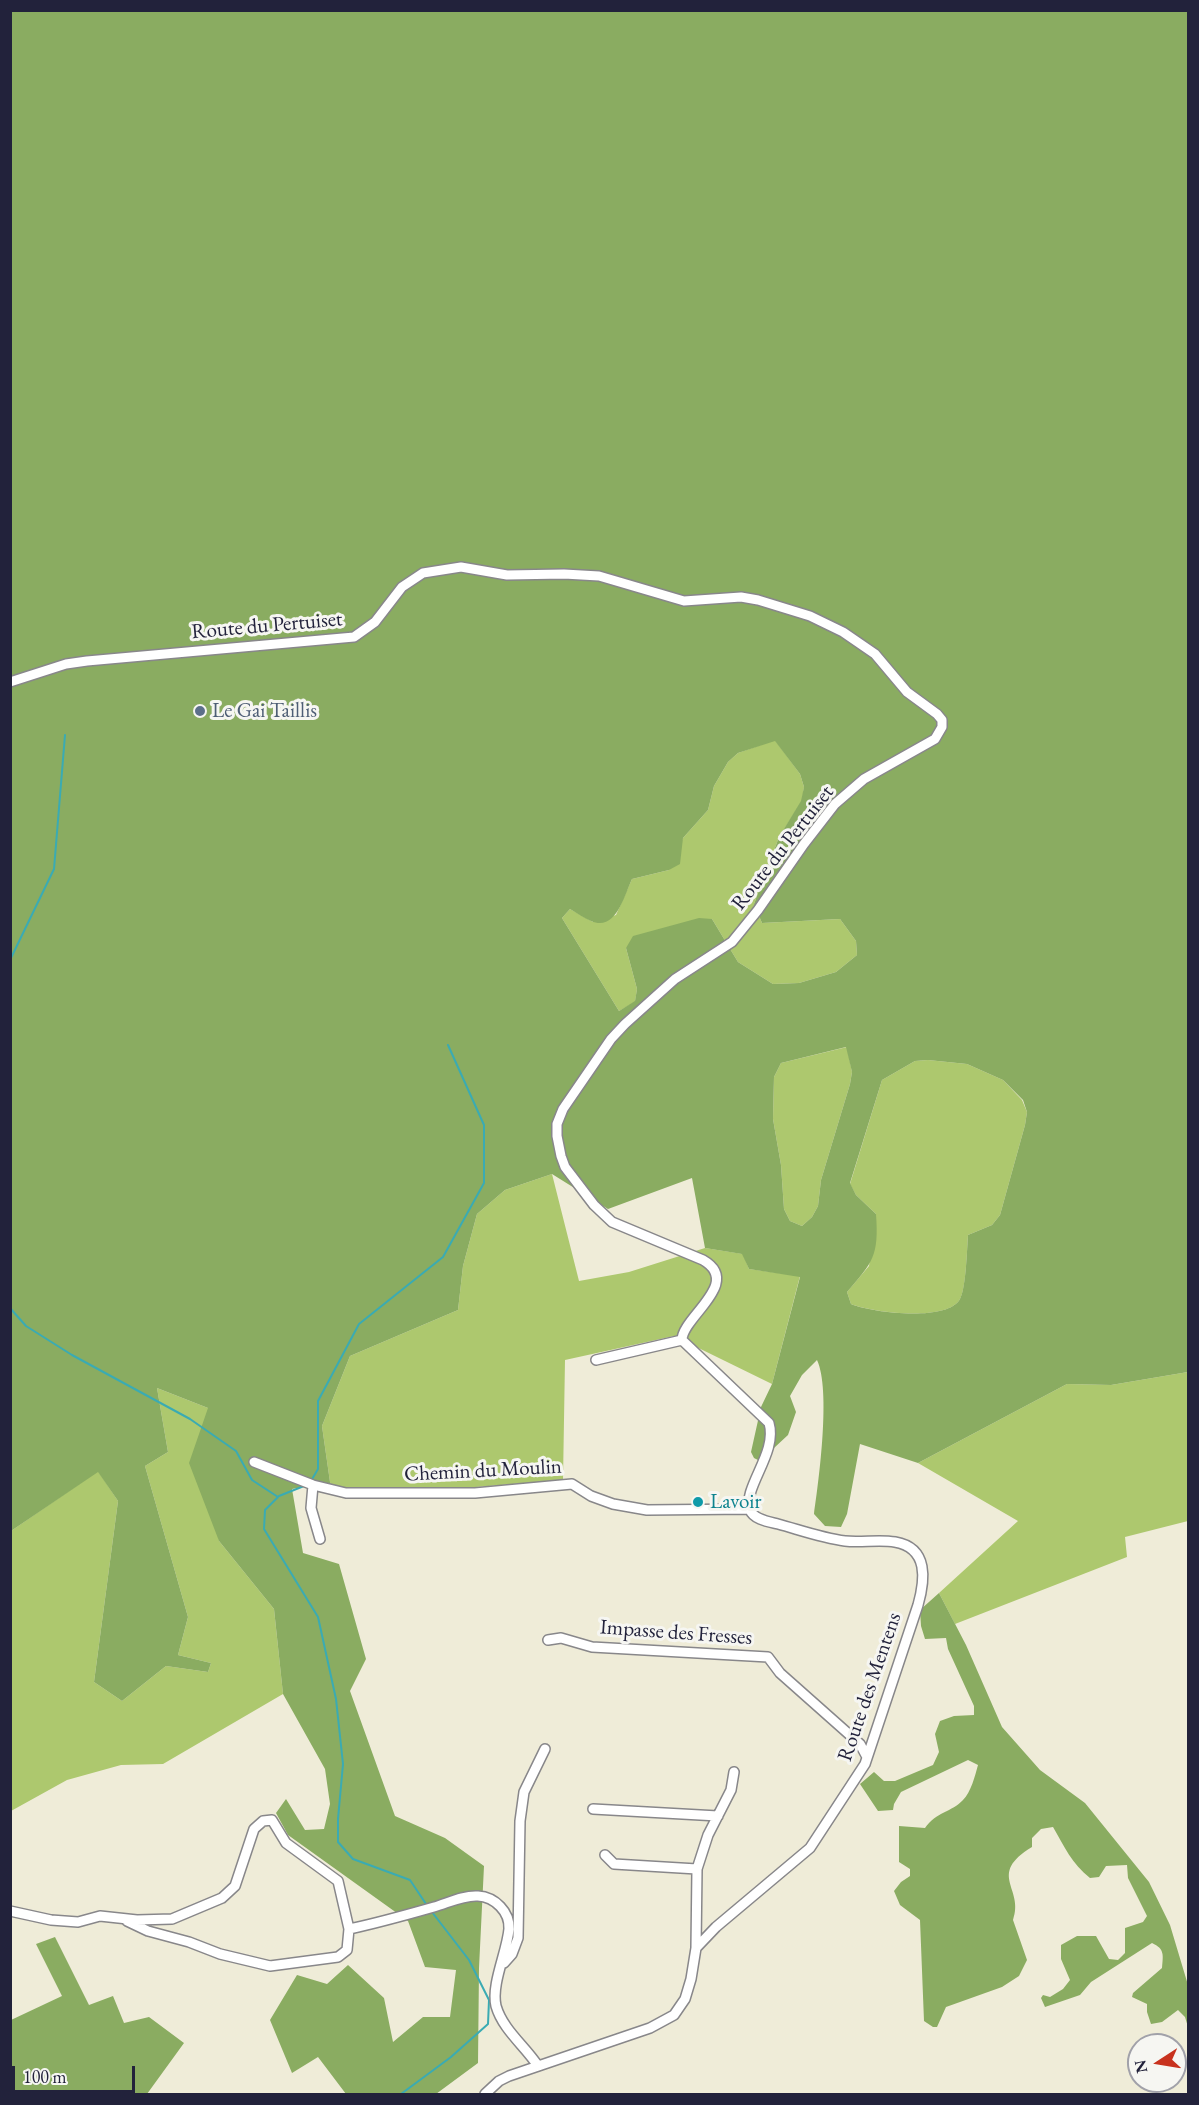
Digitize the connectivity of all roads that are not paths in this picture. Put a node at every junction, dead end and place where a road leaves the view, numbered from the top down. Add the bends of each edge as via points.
1 (10, 682) edge
2 (682, 1340) junction
3 (596, 1360) dead end
4 (254, 1462) dead end
5 (310, 1484) junction
6 (752, 1512) junction
7 (320, 1539) dead end
8 (548, 1640) dead end
9 (545, 1749) dead end
10 (867, 1756) junction
11 (734, 1772) dead end
12 (592, 1809) dead end
13 (718, 1816) junction
14 (605, 1855) dead end
15 (697, 1869) junction
16 (10, 1911) edge
17 (119, 1918) junction
18 (349, 1929) junction
19 (696, 1948) junction
20 (502, 1964) junction
21 (537, 2066) junction
22 (485, 2094) edge

1 - 2 street, Route du Pertuiset via 66,664 93,660 354,637 375,622 402,586 412,579 423,573 461,567 507,574 599,576 684,601 741,597 795,610 843,632 875,654 907,692 937,714 942,727 935,739 864,778 835,804 732,942 675,979 611,1040 569,1098 557,1124 565,1167 612,1222 693,1256 715,1272 713,1290 685,1329
2 - 3 street
2 - 6 street via 769,1423 769,1445 752,1493
4 - 5 street, Chemin du Moulin
5 - 6 street, Chemin du Moulin via 346,1493 424,1494 572,1484 613,1504 647,1510
5 - 7 street via 311,1508
6 - 10 street, Route des Mentens via 767,1521 833,1539 897,1542 920,1560 923,1587
8 - 10 street, Impasse des Fresses via 561,1638 592,1647 768,1657 780,1673 860,1744
9 - 20 street via 524,1792 518,1938 512,1954
10 - 19 street, Route des Mentens via 810,1848
11 - 13 street via 731,1790
12 - 13 street
13 - 15 street
14 - 15 street via 614,1864
15 - 19 street
16 - 17 street via 78,1922 100,1916
17 - 18 street via 220,1954 270,1966 338,1957 347,1950
17 - 18 street via 172,1919 222,1898 235,1886 254,1829 262,1821 272,1820 286,1843 338,1881
18 - 20 street via 464,1897 486,1897 499,1905 507,1917 509,1930
19 - 21 street via 685,1999 674,2015 650,2028
20 - 21 street via 497,2007 509,2031
21 - 22 street via 499,2081

